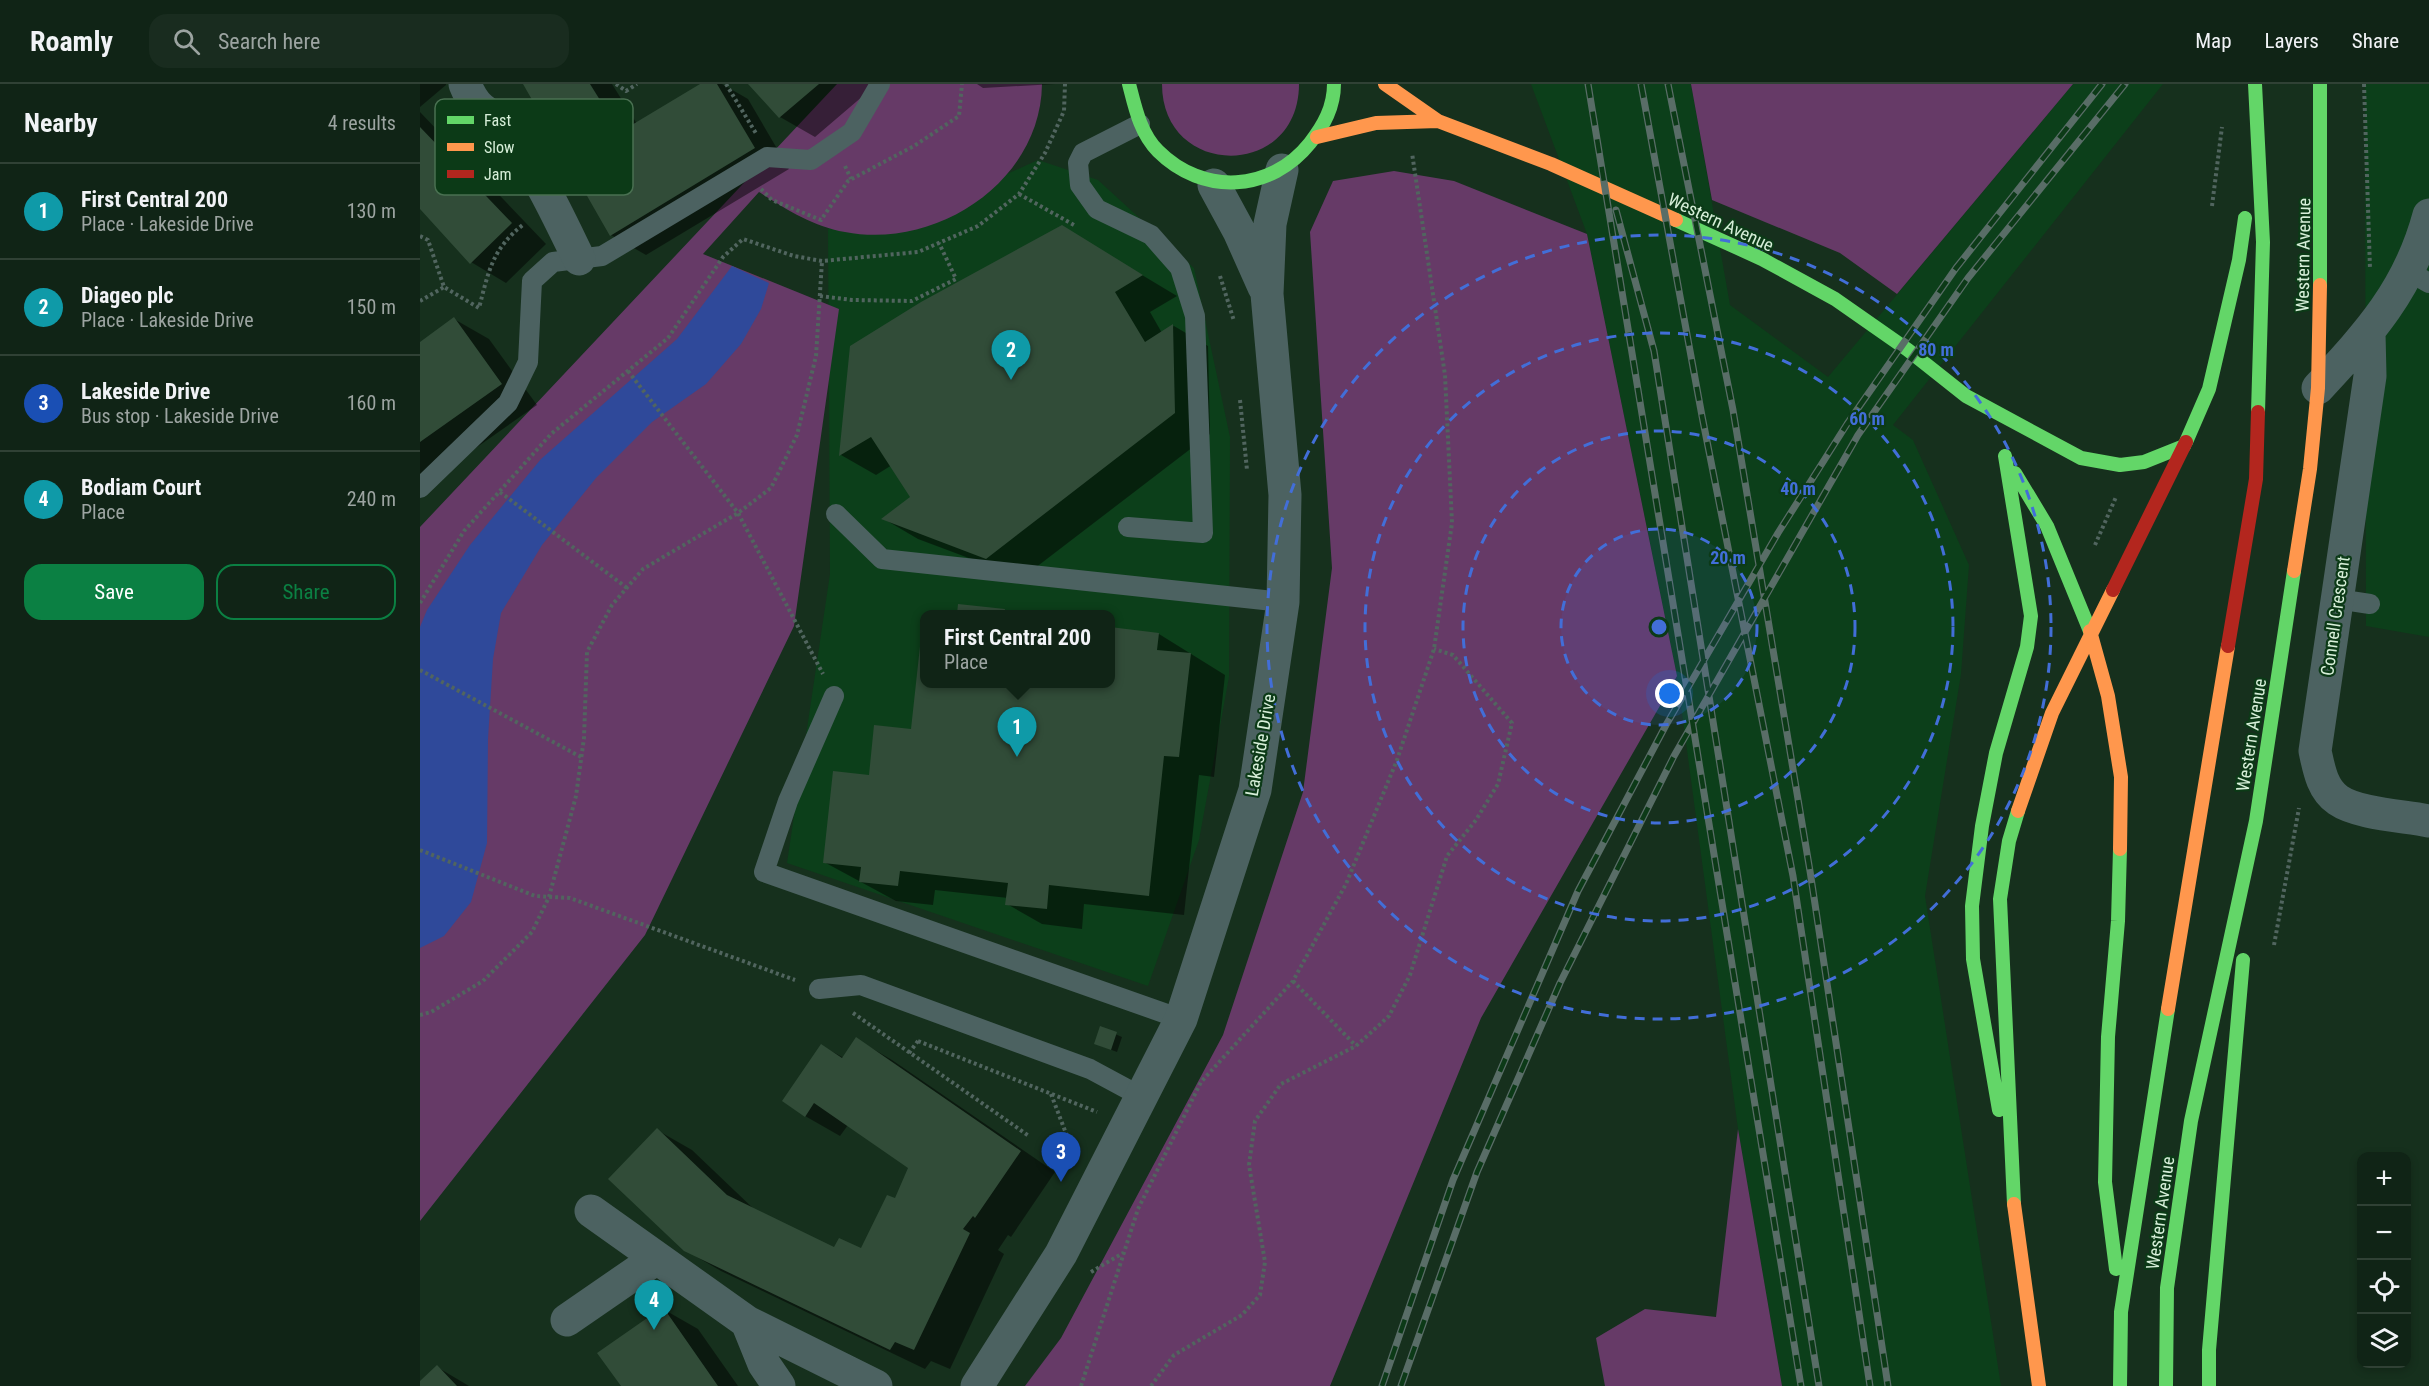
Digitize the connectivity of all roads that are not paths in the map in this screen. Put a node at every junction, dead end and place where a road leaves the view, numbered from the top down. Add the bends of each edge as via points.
1 (465, 84) edge
2 (880, 84) edge
3 (1129, 84) edge
4 (1334, 84) edge
5 (1385, 84) edge
6 (2255, 84) edge
7 (2320, 84) edge
8 (471, 99) edge
9 (1437, 121) junction
10 (1140, 124) junction
11 (2256, 127) junction
12 (1317, 137) junction
13 (1282, 170) junction
14 (1214, 185) junction
15 (547, 195) edge
16 (2429, 215) edge
17 (579, 258) junction
18 (2419, 277) edge
19 (1267, 294) junction
20 (2369, 333) junction
21 (2318, 388) junction
22 (1966, 396) junction
23 (1982, 420) dead end
24 (2184, 446) junction
25 (420, 488) edge
26 (836, 514) dead end
27 (1128, 527) dead end
28 (2337, 599) junction
29 (1283, 602) junction
30 (2370, 604) dead end
31 (2090, 631) junction
32 (834, 696) road end
33 (2256, 821) junction
34 (2429, 821) edge
35 (819, 989) road end
36 (1181, 1019) junction
37 (1136, 1111) junction
38 (2014, 1201) junction
39 (591, 1211) dead end
40 (657, 1258) junction
41 (2121, 1312) junction
42 (567, 1320) dead end
43 (747, 1322) junction
44 (779, 1386) edge
45 (876, 1386) edge
46 (977, 1386) edge
47 (2039, 1386) edge
48 (2120, 1386) edge
49 (2166, 1386) edge
50 (2209, 1386) edge

1 - 8 street
2 - 17 lane via 852,132 811,160 767,157 602,256
3 - 10 main road
4 - 12 main road via 1328,117
5 - 9 main road, Western Avenue
6 - 11 main road, Western Avenue
7 - 21 main road, Western Avenue
9 - 12 main road, Western Avenue via 1376,123
9 - 22 main road, Western Avenue via 1551,165 1762,259 1835,299
10 - 14 main road via 1154,149 1179,171
10 - 27 lane via 1083,153 1078,163 1080,185 1097,209 1151,235 1180,268 1194,316 1203,533
11 - 24 main road via 2240,260 2209,389
11 - 41 main road, Western Avenue via 2263,242 2256,479
12 - 13 main road
13 - 14 main road via 1248,183
13 - 19 street, Lakeside Drive via 1270,224
14 - 19 street, Lakeside Drive
15 - 17 street
16 - 18 street via 2421,244
17 - 25 lane via 553,262 532,281 528,362 508,403
18 - 20 street via 2399,290
19 - 29 street, Lakeside Drive via 1285,495
20 - 21 street
20 - 28 street, Connell Crescent via 2370,376
21 - 33 main road, Western Avenue via 2310,469
22 - 23 main road, Western Avenue
22 - 24 main road, Western Avenue via 2081,458 2120,465 2144,462
24 - 31 main road
26 - 29 lane via 882,559
28 - 30 lane
28 - 34 street, Connell Crescent via 2315,751 2320,775 2337,800 2351,806
29 - 36 street, Lakeside Drive via 1255,790
31 - 38 main road via 2028,776 2009,841 2000,899
31 - 38 main road via 2047,526 2002,452 2031,616 2027,647 1996,753 1972,906 1973,959
31 - 41 main road via 2108,696 2121,777 2105,1182
32 - 36 lane via 788,801 764,872
33 - 49 main road, Western Avenue via 2191,1121 2167,1288
33 - 50 main road
35 - 37 lane via 861,985 1090,1069
36 - 37 street, Lakeside Drive
37 - 46 street, Lakeside Drive via 1061,1254
38 - 47 main road
39 - 40 street
40 - 42 street
40 - 43 street
41 - 48 main road, Western Avenue
43 - 44 street via 764,1365
43 - 45 street

